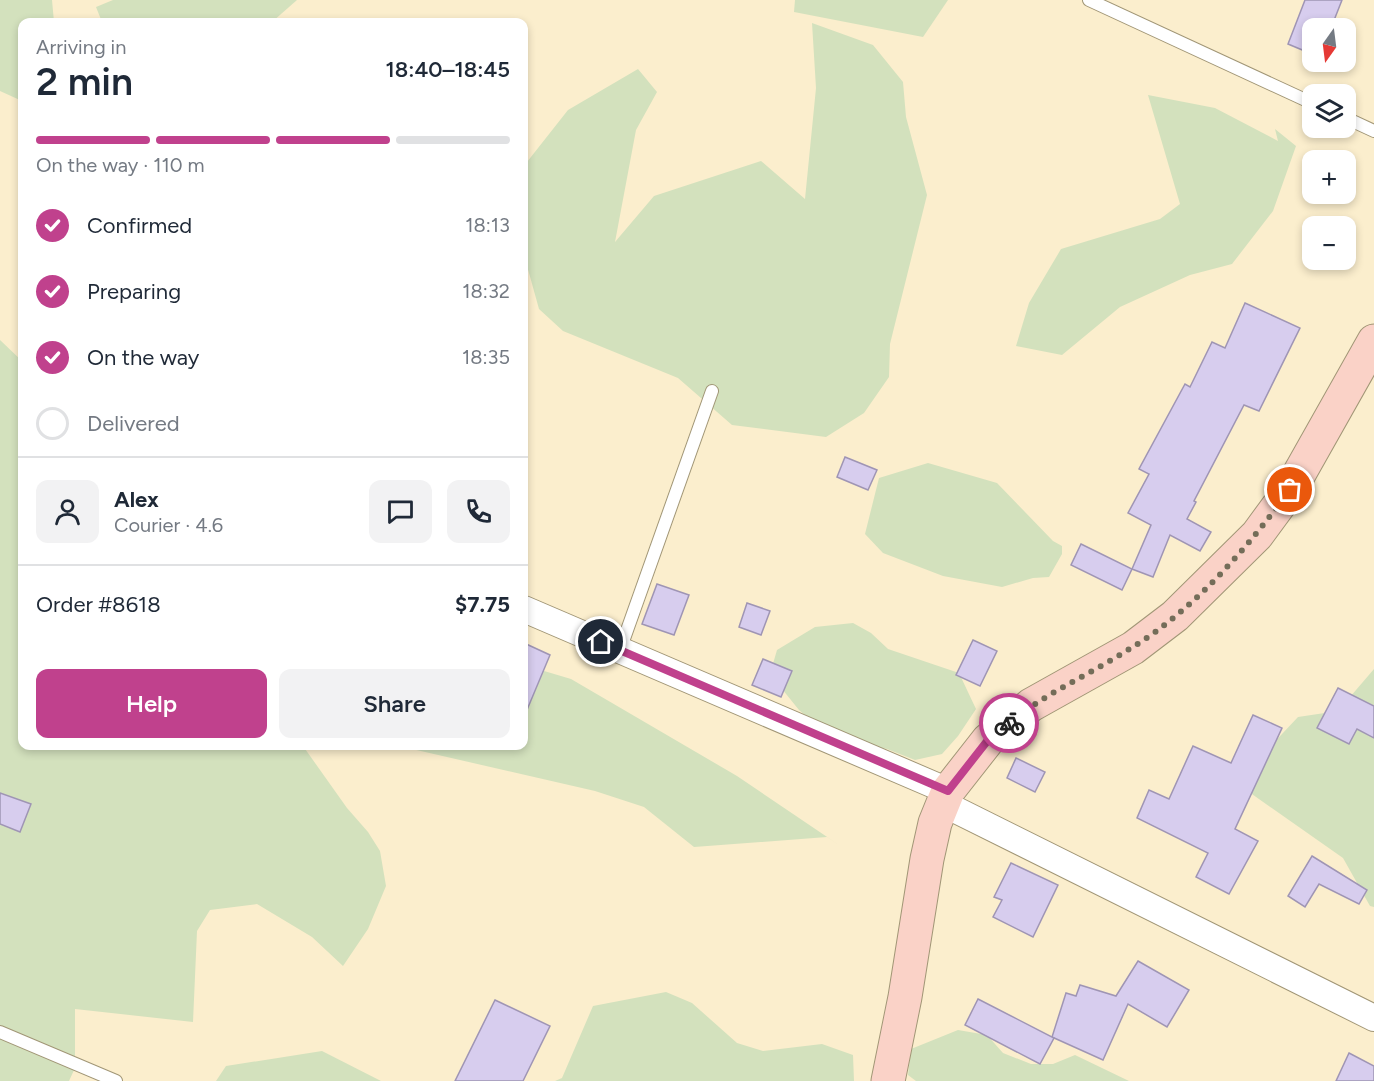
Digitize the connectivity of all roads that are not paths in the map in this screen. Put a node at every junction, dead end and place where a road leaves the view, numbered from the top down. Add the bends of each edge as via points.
1 (1089, 0) edge
2 (1302, 98) edge
3 (1356, 123) edge
4 (1374, 131) edge
5 (1374, 342) edge
6 (712, 391) dead end
7 (528, 611) edge
8 (620, 650) junction
9 (945, 797) junction
10 (1374, 1018) edge
11 (0, 1032) edge
12 (116, 1081) edge
13 (888, 1081) edge

1 - 2 lane
3 - 4 lane
5 - 9 main road via 1290,490 1249,543 1175,616 1132,648 1031,705 988,740
6 - 8 lane
7 - 8 street
8 - 9 street
9 - 10 street
9 - 13 main road via 927,859
11 - 12 lane

